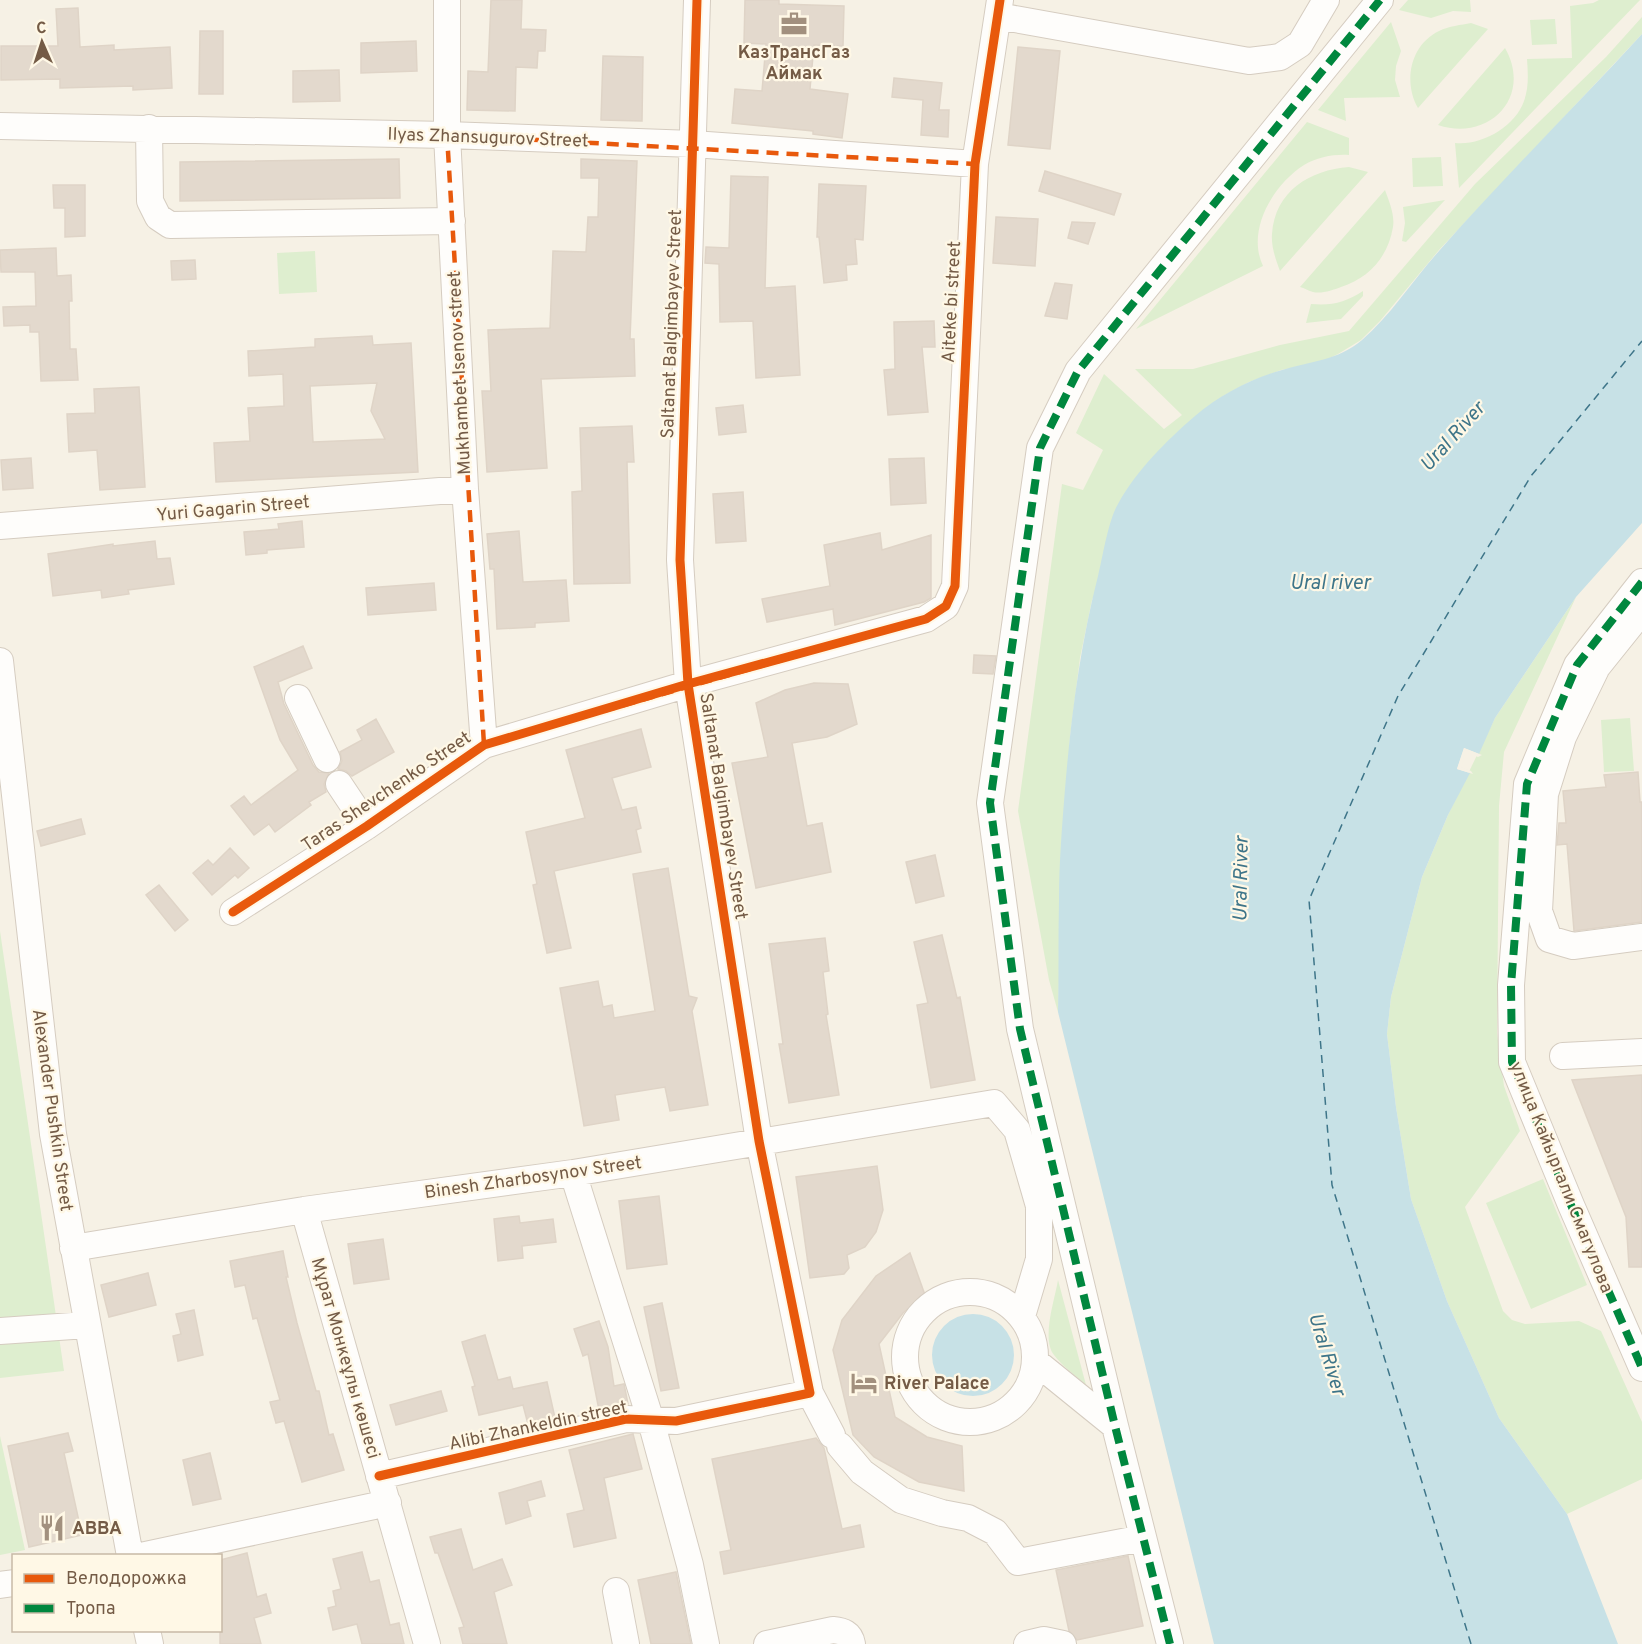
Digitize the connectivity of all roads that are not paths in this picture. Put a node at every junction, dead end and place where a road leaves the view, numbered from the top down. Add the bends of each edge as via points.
1 (447, 0) edge
2 (697, 0) edge
3 (1326, 0) edge
4 (1380, 0) edge
5 (999, 8) edge
6 (0, 126) edge
7 (149, 128) junction
8 (447, 135) junction
9 (693, 144) junction
10 (975, 164) junction
11 (452, 221) junction
12 (465, 489) junction
13 (0, 526) edge
14 (1639, 588) edge
15 (946, 606) joint
16 (1642, 615) edge
17 (0, 661) edge
18 (688, 684) junction
19 (298, 698) dead end
20 (484, 745) junction
21 (327, 759) dead end
22 (339, 784) dead end
23 (367, 826) junction
24 (233, 912) dead end
25 (1642, 937) edge
26 (1642, 1052) edge
27 (1563, 1056) dead end
28 (759, 1141) junction
29 (573, 1173) junction
30 (304, 1210) junction
31 (73, 1248) junction
32 (1022, 1316) junction
33 (87, 1324) junction
34 (0, 1331) edge
35 (1036, 1362) junction
36 (1642, 1368) edge
37 (810, 1393) junction
38 (651, 1421) junction
39 (1115, 1426) junction
40 (379, 1476) junction
41 (388, 1503) junction
42 (1143, 1538) junction
43 (130, 1554) edge
44 (150, 1554) edge
45 (616, 1591) dead end
46 (427, 1644) edge
47 (626, 1644) edge
48 (706, 1644) edge
49 (767, 1644) edge
50 (852, 1644) edge
51 (1027, 1644) edge
52 (1063, 1644) edge
53 (1170, 1644) edge

1 - 8 street, Mukhambet Isenov street
2 - 9 street, Saltanat Balgimbayev Street
3 - 5 street, Aiteke bi street via 1300,44 1280,57 1249,61
4 - 39 street via 1078,371 1040,448 990,803 1020,1029
5 - 10 street, Aiteke bi street
6 - 7 street, Ilyas Zhansugurov Street
7 - 8 street, Ilyas Zhansugurov Street
7 - 11 street via 150,201 158,217 170,225
8 - 9 street, Ilyas Zhansugurov Street
8 - 11 street, Mukhambet Isenov street
9 - 10 street, Ilyas Zhansugurov Street
9 - 18 street, Saltanat Balgimbayev Street via 680,560
10 - 15 street, Aiteke bi street via 954,586
11 - 12 street, Mukhambet Isenov street
12 - 13 street, Yuri Gagarin Street
12 - 20 street, Mukhambet Isenov street
14 - 36 street, улица Кайыргали Смагулова via 1577,665 1527,784 1511,984 1512,1062
15 - 18 street, Taras Shevchenko Street via 926,619
16 - 25 street via 1597,667 1563,737 1545,794 1539,911 1549,939 1573,946
17 - 31 street, Alexander Pushkin Street via 53,1134
18 - 20 street, Taras Shevchenko Street
18 - 28 street, Saltanat Balgimbayev Street
19 - 21 street
20 - 23 street, Taras Shevchenko Street
22 - 23 street
23 - 24 street, Taras Shevchenko Street
26 - 27 street
28 - 29 street, Binesh Zharbosynov Street
28 - 32 street, Binesh Zharbosynov Street via 994,1103 1017,1130 1040,1206 1039,1259
28 - 37 street, Saltanat Balgimbayev Street
29 - 30 street, Binesh Zharbosynov Street
29 - 38 street
30 - 31 street, Binesh Zharbosynov Street
30 - 40 street, Мұрат Монкеұлы көшесі
31 - 33 street, Alexander Pushkin Street
32 - 35 street via 1034,1338
32 - 35 street via 1004,1300 981,1292 957,1292 934,1301 917,1318 906,1340 904,1364 911,1387 926,1406 947,1418 971,1422 995,1418 1015,1405 1030,1385
33 - 34 street
33 - 43 street, Alexander Pushkin Street
35 - 39 street
37 - 38 street, Alibi Zhankeldin street via 676,1421
37 - 42 street, Saltanat Balgimbayev Street via 836,1441 862,1472 901,1500 968,1518 995,1532 1018,1562
38 - 40 street, Alibi Zhankeldin street via 626,1419
38 - 48 street via 690,1565
39 - 42 street
40 - 41 street, Мұрат Монкеұлы көшесі
41 - 44 street
41 - 46 street, Мұрат Монкеұлы көшесі
42 - 53 street
45 - 47 street
49 - 50 street via 833,1630 844,1631
51 - 52 street

